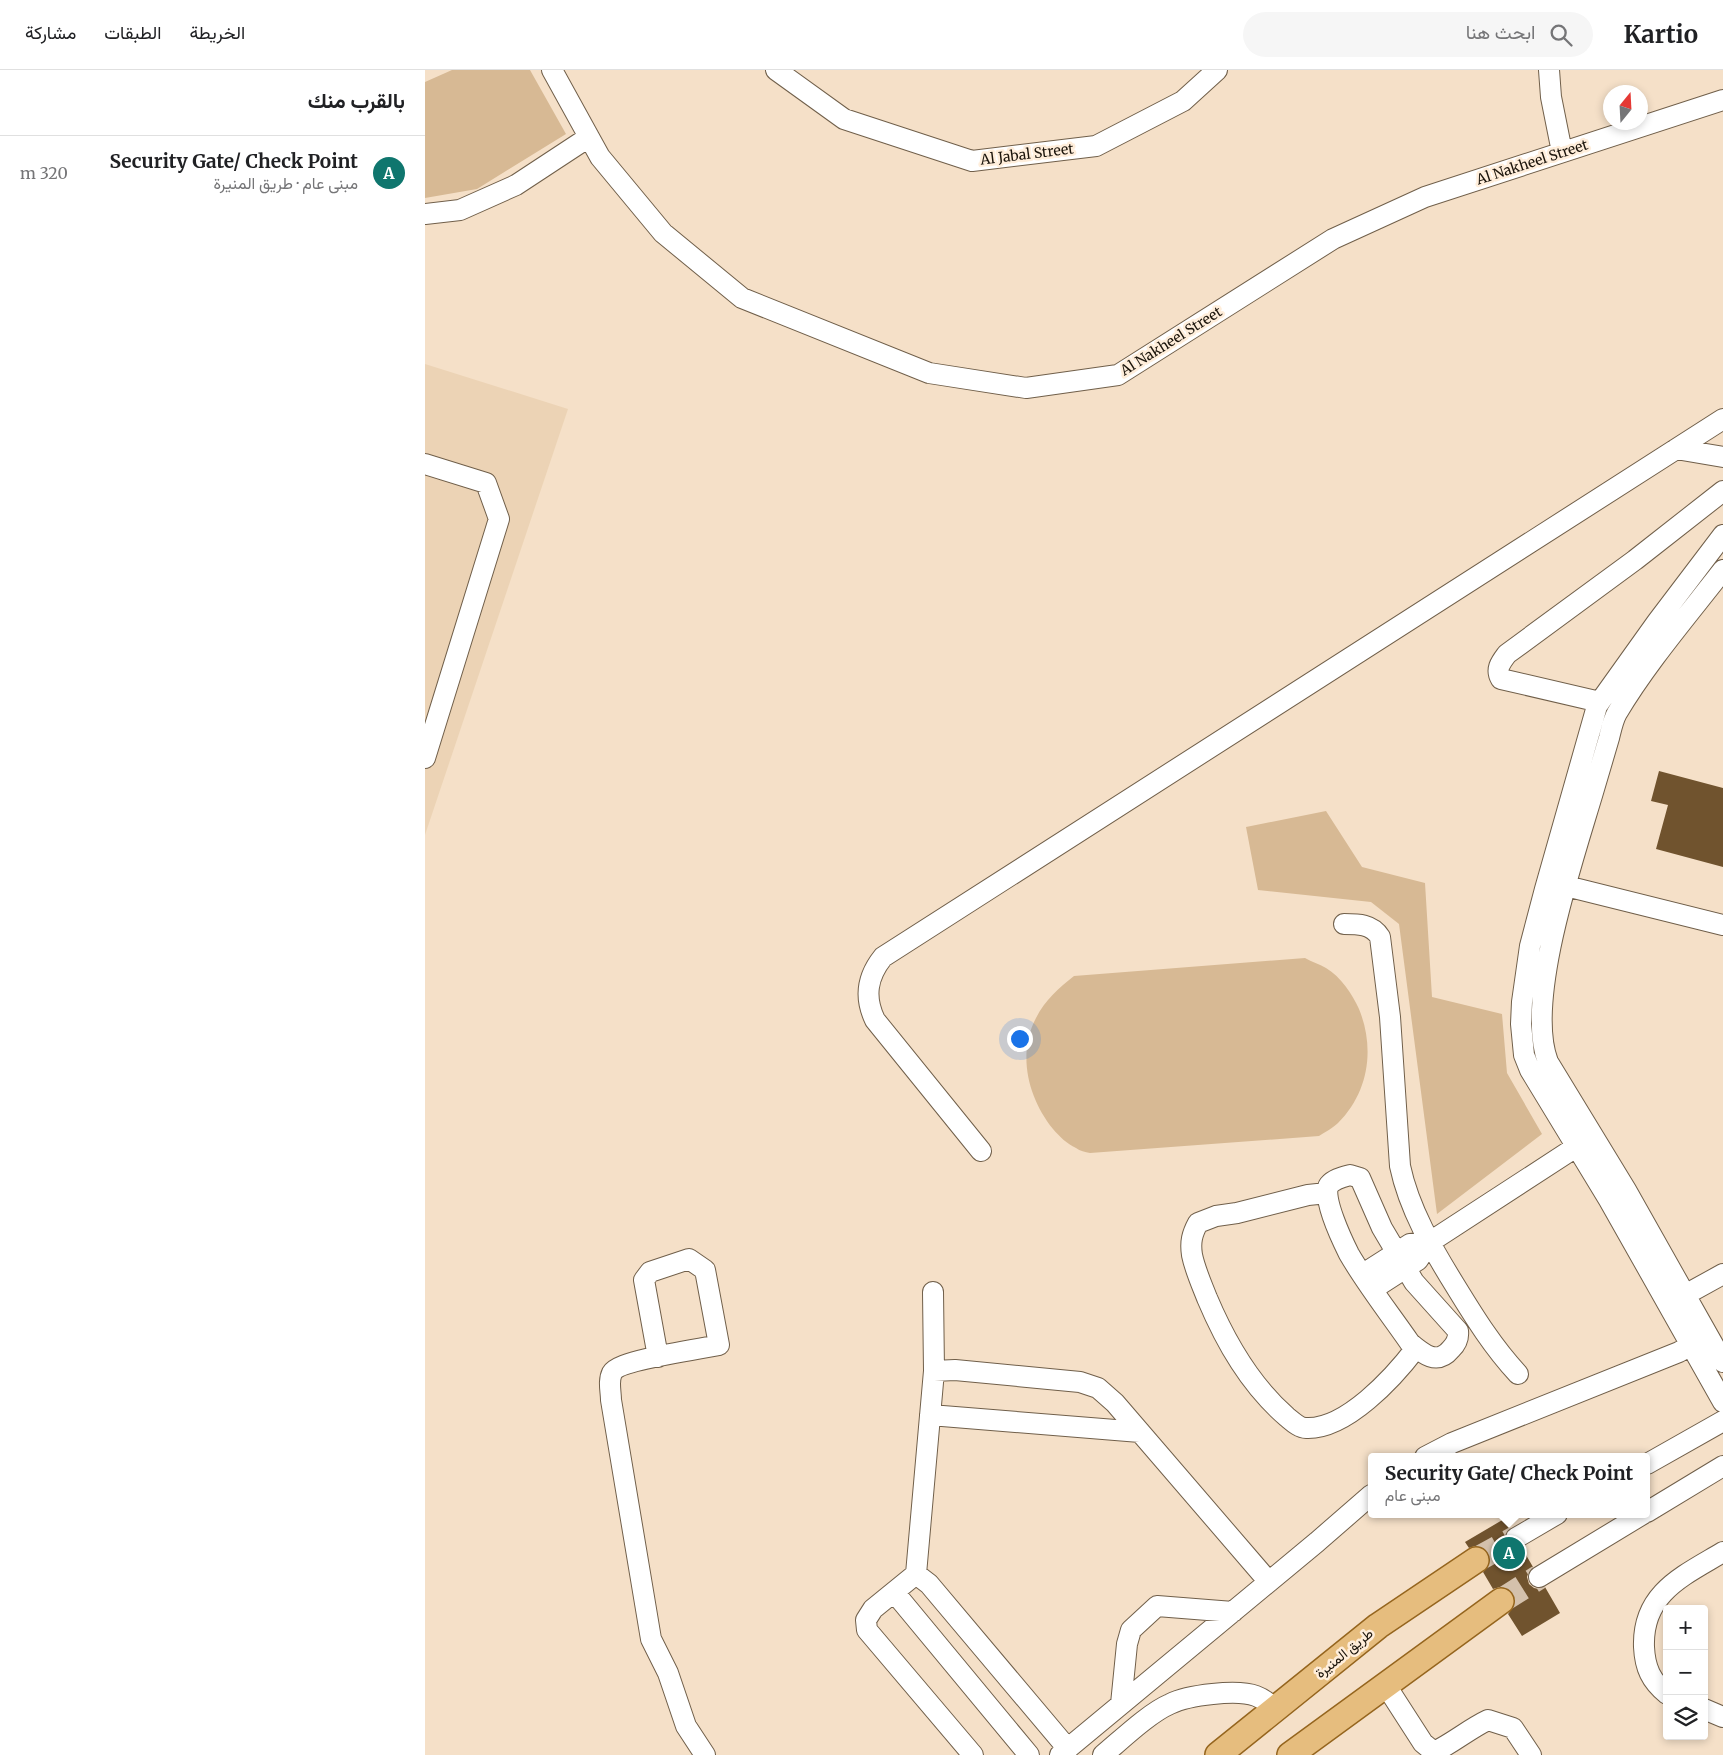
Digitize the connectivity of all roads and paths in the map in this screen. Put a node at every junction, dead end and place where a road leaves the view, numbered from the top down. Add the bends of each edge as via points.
1 (552, 70) edge
2 (776, 70) edge
3 (1217, 70) edge
4 (1549, 70) edge
5 (1723, 100) edge
6 (589, 137) junction
7 (1561, 152) junction
8 (425, 214) edge
9 (1723, 419) edge
10 (1676, 449) junction
11 (1723, 456) edge
12 (425, 464) edge
13 (1723, 491) edge
14 (1723, 535) edge
15 (1723, 570) edge
16 (1600, 702) junction
17 (425, 758) edge
18 (1547, 881) junction
19 (1566, 886) junction
20 (1344, 924) dead end
21 (1723, 925) edge
22 (1576, 1147) junction
23 (981, 1152) dead end
24 (1327, 1193) junction
25 (1430, 1242) junction
26 (1401, 1260) junction
27 (1723, 1274) edge
28 (1368, 1281) junction
29 (933, 1292) dead end
30 (1676, 1299) junction
31 (1699, 1340) junction
32 (1416, 1348) junction
33 (657, 1357) junction
34 (1723, 1362) edge
35 (934, 1371) junction
36 (1518, 1374) dead end
37 (1723, 1402) edge
38 (930, 1415) junction
39 (1723, 1421) edge
40 (1140, 1432) junction
41 (1433, 1453) edge
42 (1650, 1462) edge
43 (1723, 1466) edge
44 (1368, 1498) edge
45 (1650, 1510) edge
46 (1550, 1518) edge
47 (1636, 1518) edge
48 (1516, 1538) tunnel mouth
49 (1723, 1552) edge
50 (1476, 1560) tunnel mouth
51 (917, 1574) junction
52 (1539, 1577) tunnel mouth
53 (1269, 1582) junction
54 (895, 1592) junction
55 (1501, 1601) tunnel mouth
56 (1233, 1612) junction
57 (1385, 1684) junction
58 (1663, 1691) edge
59 (1723, 1703) edge
60 (1121, 1704) junction
61 (1708, 1707) edge
62 (1275, 1709) junction
63 (1708, 1710) edge
64 (1723, 1716) edge
65 (1064, 1752) edge
66 (705, 1755) edge
67 (973, 1755) edge
68 (1029, 1755) edge
69 (1103, 1755) edge
70 (1218, 1755) edge
71 (1290, 1755) edge
72 (1531, 1755) edge

1 - 6 street, Al Nakheel Street
2 - 3 street, Al Jabal Street via 844,119 972,161 1096,146 1183,100
4 - 7 street
5 - 7 street, Al Nakheel Street
6 - 7 street, Al Nakheel Street via 601,157 663,233 742,298 929,373 1025,388 1118,375 1333,239 1425,197
6 - 8 street via 516,185 460,210
9 - 10 street
10 - 11 street
10 - 23 street via 883,957 875,966 868,985 873,1014
12 - 17 street via 487,483 499,519
13 - 16 street via 1507,654 1499,664 1501,679
14 - 16 street
15 - 19 street via 1616,714
16 - 18 street
18 - 19 street
18 - 22 street via 1530,946 1522,1002 1522,1038 1530,1070
19 - 21 street
19 - 30 street via 1550,950 1542,1003 1544,1051 1626,1190
20 - 25 street via 1369,926 1380,937 1390,1016 1400,1166 1411,1201
22 - 25 street
22 - 30 street
24 - 26 street via 1329,1185 1339,1178 1350,1175 1360,1178 1382,1228
24 - 28 street via 1332,1214 1349,1253
24 - 32 street via 1216,1216 1198,1223 1192,1236 1200,1282 1241,1365 1273,1405 1292,1421 1303,1428 1316,1428 1342,1418 1373,1396
25 - 26 street via 1419,1260
25 - 36 street via 1485,1334
26 - 28 street
26 - 32 street via 1414,1282 1459,1331 1455,1346 1441,1358 1428,1356
27 - 30 street
28 - 32 street
29 - 35 street
30 - 31 street
31 - 34 street
31 - 37 street
31 - 41 street via 1679,1352
33 - 33 street via 644,1280 650,1272 689,1259 705,1270 719,1345
33 - 66 street via 631,1362 612,1372 611,1400 651,1639 668,1673 686,1726
35 - 38 street
35 - 40 street via 955,1370 1080,1382 1098,1388
38 - 40 street
38 - 51 street
39 - 42 street
40 - 53 street
43 - 45 street
44 - 53 street
46 - 48 street
47 - 52 street
49 - 58 street via 1671,1584 1658,1597 1646,1621 1646,1666 1656,1685
50 - 62 main road, طريق المنيرة via 1378,1626
51 - 54 street
51 - 65 street via 929,1584
53 - 56 street
54 - 67 street via 873,1609 866,1620 867,1630
54 - 68 street
55 - 57 main road
56 - 60 street
56 - 60 street via 1157,1606 1131,1630
57 - 71 main road
57 - 72 street via 1423,1743 1434,1752 1488,1720 1513,1728
59 - 61 street
60 - 65 street
62 - 69 street via 1256,1696 1237,1693 1189,1697 1169,1704
62 - 70 main road, طريق المنيرة
63 - 64 street

